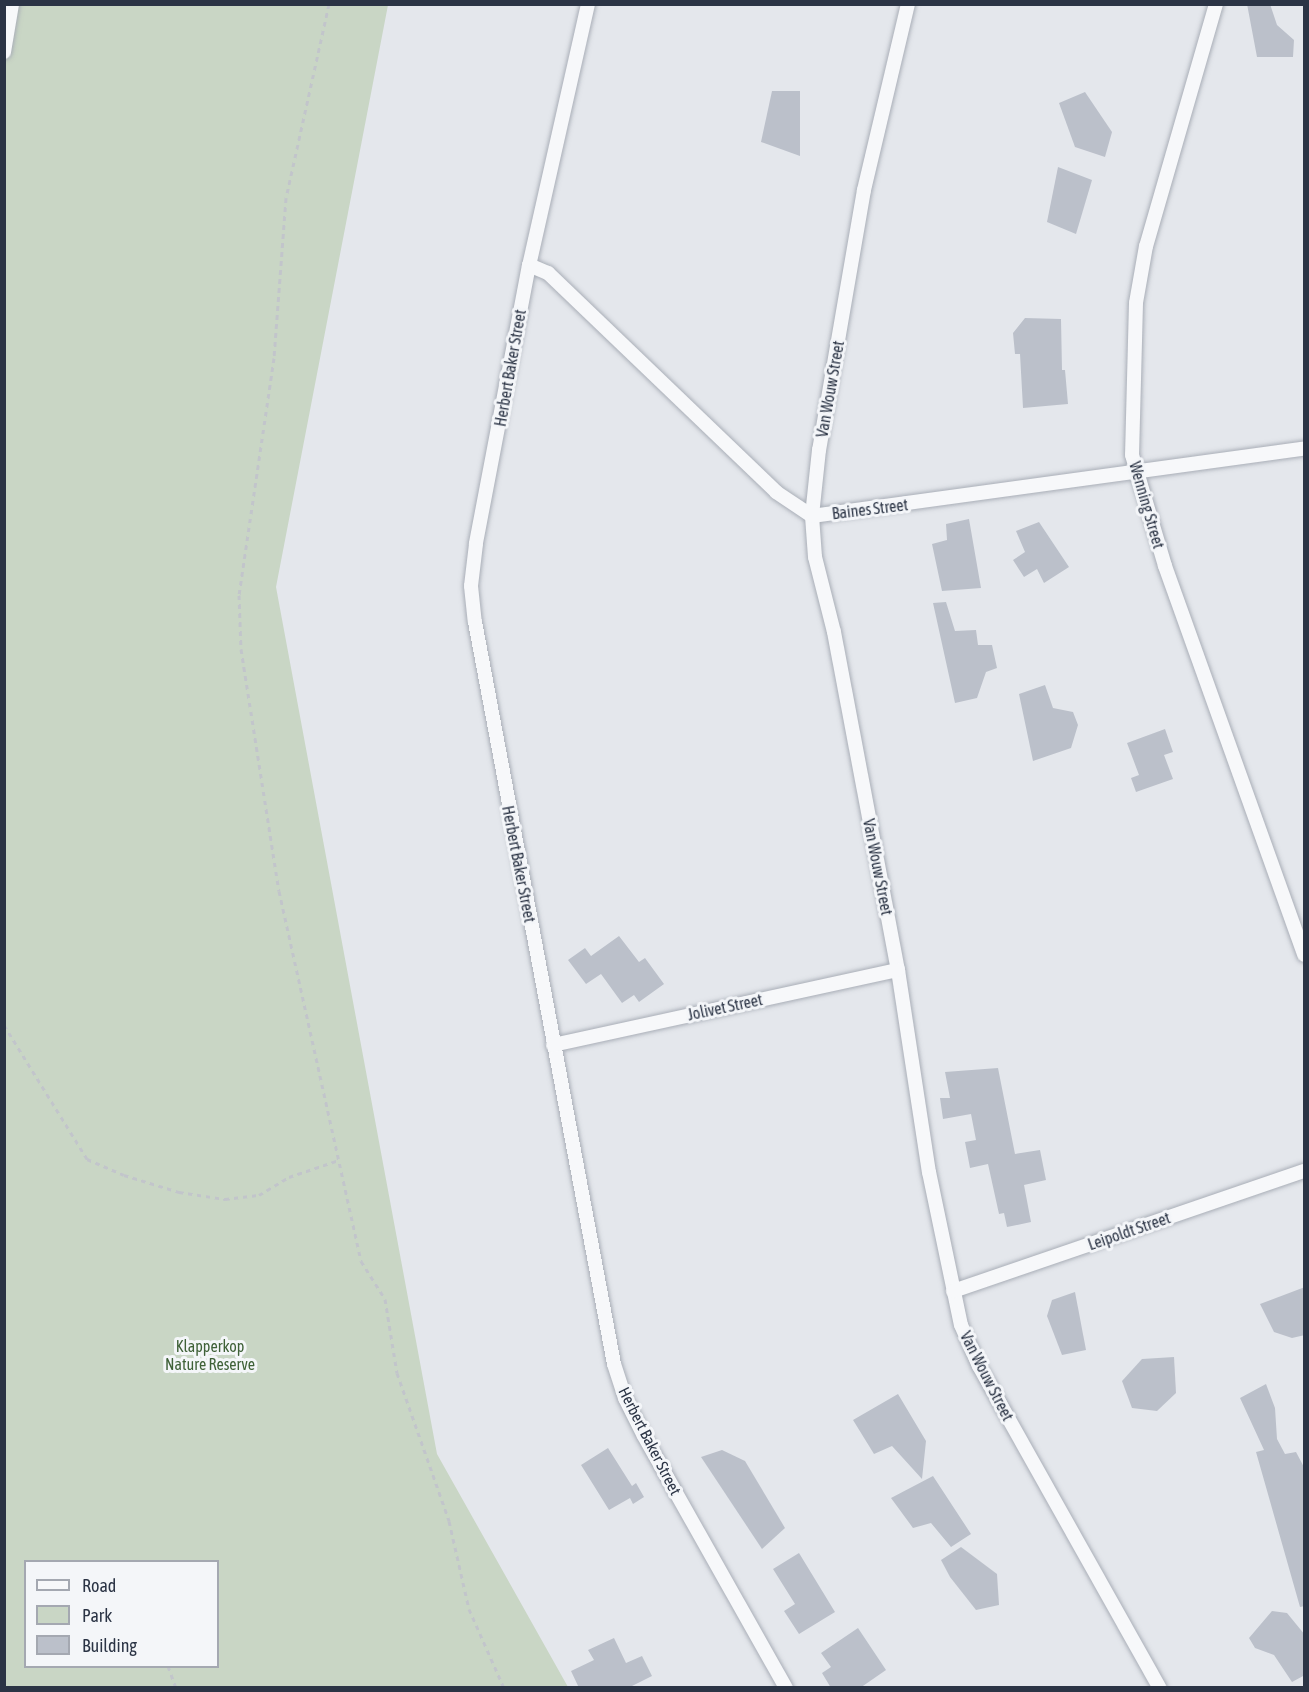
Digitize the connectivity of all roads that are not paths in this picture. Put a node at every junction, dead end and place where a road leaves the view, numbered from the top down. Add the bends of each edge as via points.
1 (12, 4) edge
2 (588, 4) edge
3 (908, 4) edge
4 (1216, 4) edge
5 (4, 52) edge
6 (529, 265) junction
7 (1305, 448) edge
8 (1134, 473) junction
9 (812, 516) junction
10 (1305, 955) edge
11 (898, 970) junction
12 (553, 1045) junction
13 (1305, 1171) edge
14 (953, 1291) junction
15 (786, 1688) edge
16 (1160, 1688) edge

1 - 5 street
2 - 6 street, Herbert Baker Street
3 - 9 street, Van Wouw Street via 864,190 819,450
4 - 8 street, Wenning Street via 1144,257 1132,361
6 - 9 street, Baines Street via 548,273 776,492
6 - 12 street, Herbert Baker Street via 471,586
7 - 8 street, Baines Street
8 - 9 street, Baines Street
8 - 10 street, Wenning Street
9 - 11 street, Van Wouw Street via 815,557 834,632
11 - 12 street, Jolivet Street
11 - 14 street, Van Wouw Street via 929,1172
12 - 15 street, Herbert Baker Street via 614,1364 624,1398
13 - 14 street, Leipoldt Street
14 - 16 street, Van Wouw Street via 961,1325 979,1366

